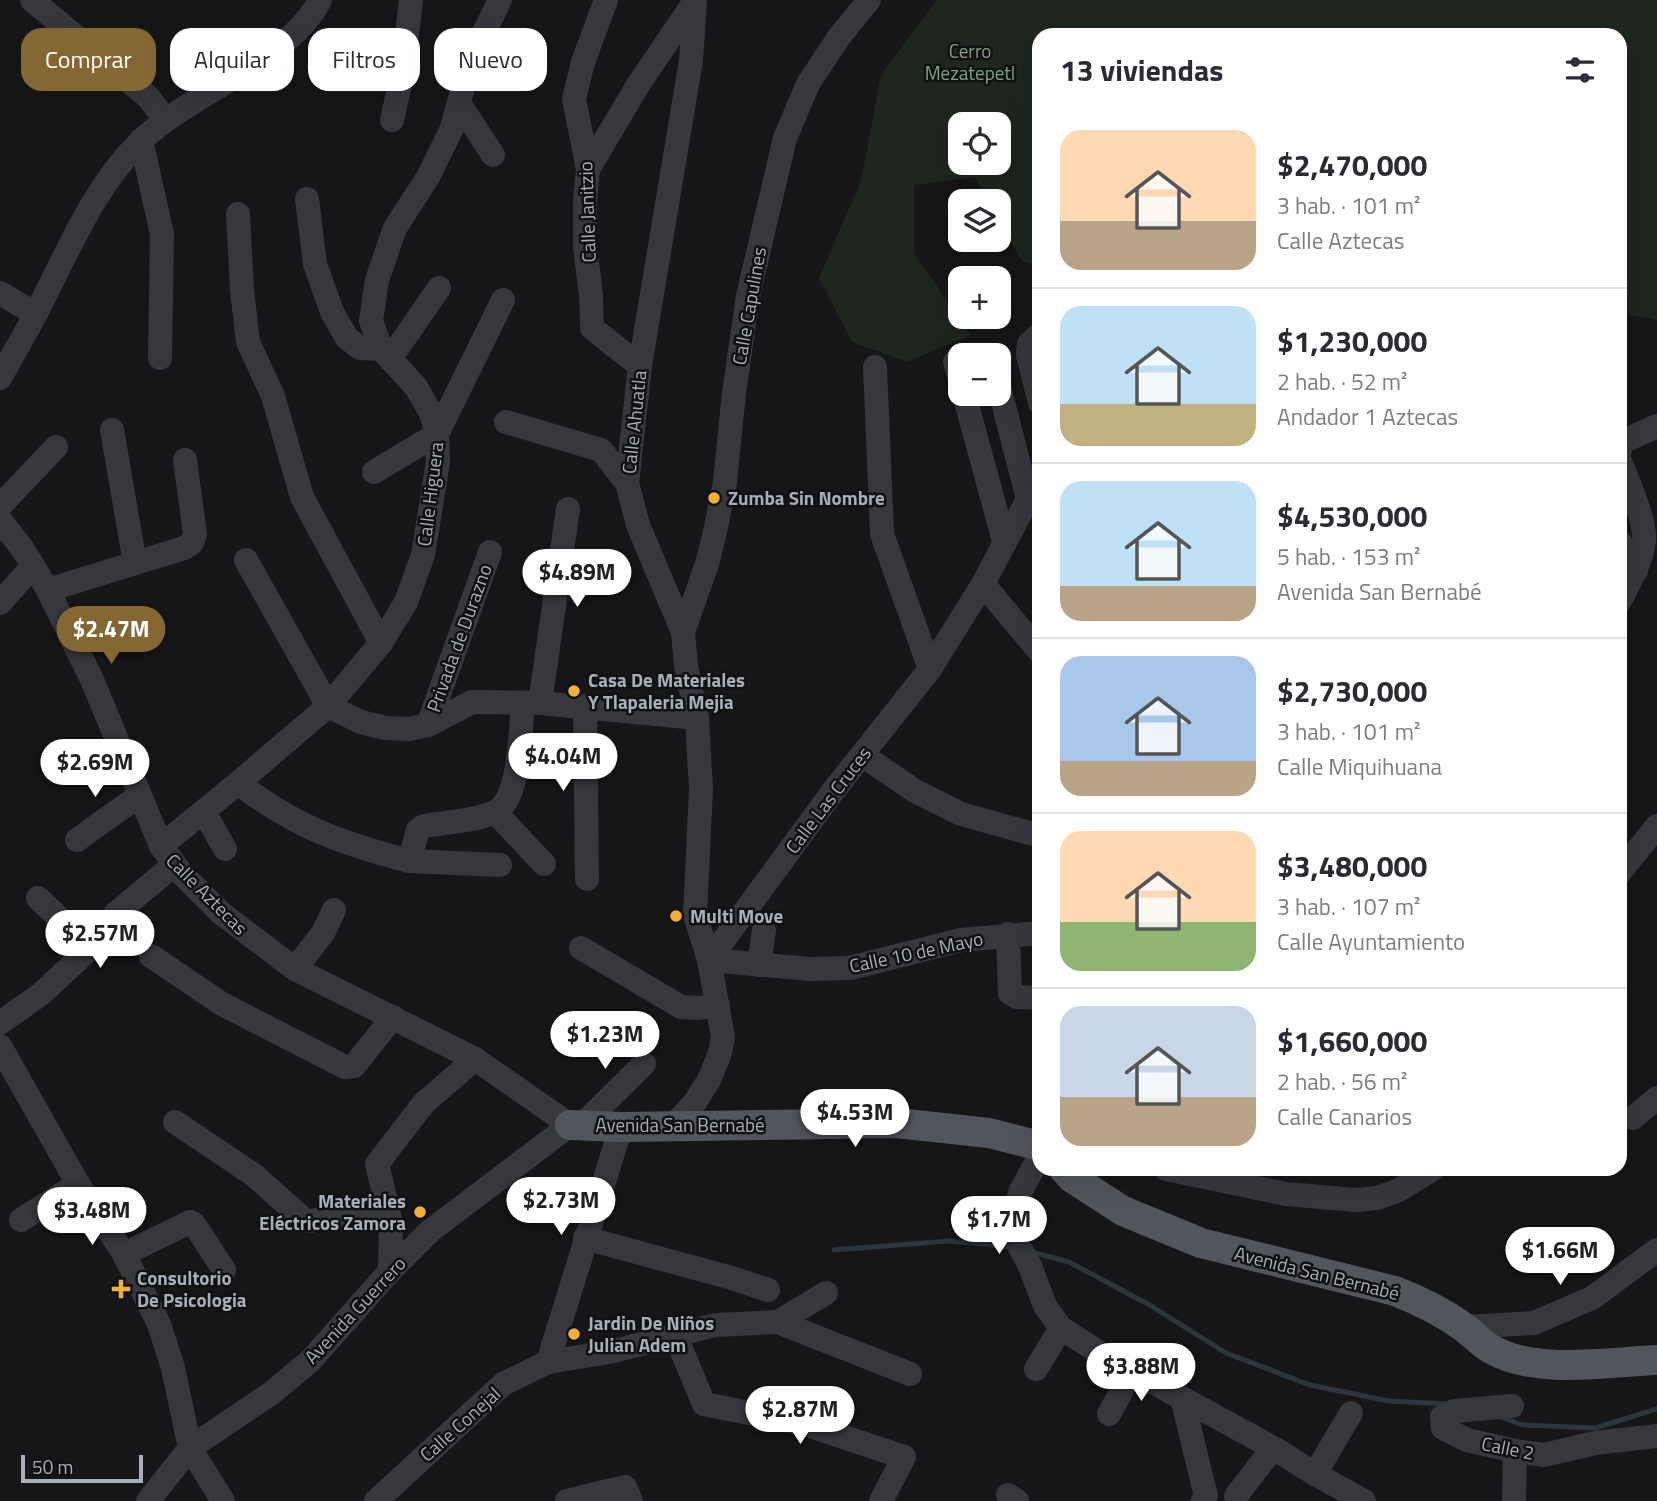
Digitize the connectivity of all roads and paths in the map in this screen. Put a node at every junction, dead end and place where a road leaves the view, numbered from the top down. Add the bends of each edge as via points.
1 (32, 0) edge
2 (320, 0) edge
3 (411, 0) edge
4 (500, 0) edge
5 (606, 0) edge
6 (695, 0) edge
7 (869, 0) edge
8 (459, 103) junction
9 (166, 120) junction
10 (392, 120) dead end
11 (141, 140) junction
12 (493, 155) dead end
13 (589, 169) junction
14 (307, 199) dead end
15 (238, 214) dead end
16 (439, 288) dead end
17 (0, 293) edge
18 (503, 300) dead end
19 (36, 314) junction
20 (1032, 341) edge
21 (385, 354) junction
22 (160, 358) dead end
23 (640, 366) junction
24 (875, 368) dead end
25 (1032, 371) edge
26 (0, 378) edge
27 (967, 406) edge
28 (1005, 406) edge
29 (506, 422) dead end
30 (1657, 426) edge
31 (112, 430) dead end
32 (437, 434) junction
33 (1627, 440) edge
34 (56, 447) dead end
35 (185, 460) dead end
36 (374, 472) dead end
37 (1627, 480) edge
38 (627, 483) junction
39 (1032, 486) edge
40 (1032, 495) edge
41 (0, 506) edge
42 (568, 509) dead end
43 (0, 520) edge
44 (1004, 541) junction
45 (490, 552) dead end
46 (1627, 554) edge
47 (246, 560) dead end
48 (135, 563) junction
49 (33, 566) junction
50 (1636, 570) junction
51 (983, 584) junction
52 (1627, 587) edge
53 (48, 590) junction
54 (0, 603) edge
55 (683, 632) junction
56 (1032, 642) edge
57 (381, 643) junction
58 (930, 669) junction
59 (531, 703) junction
60 (328, 706) junction
61 (585, 706) junction
62 (697, 718) junction
63 (428, 725) junction
64 (862, 755) junction
65 (238, 783) junction
66 (140, 795) junction
67 (204, 812) junction
68 (495, 812) junction
69 (1657, 826) edge
70 (1032, 834) edge
71 (77, 840) dead end
72 (225, 849) dead end
73 (167, 855) junction
74 (409, 861) junction
75 (1627, 863) edge
76 (544, 864) dead end
77 (500, 865) dead end
78 (587, 879) dead end
79 (38, 898) dead end
80 (334, 910) dead end
81 (115, 914) dead end
82 (764, 930) dead end
83 (1032, 933) edge
84 (1008, 934) junction
85 (581, 948) dead end
86 (150, 956) dead end
87 (709, 960) junction
88 (759, 965) junction
89 (295, 969) junction
90 (1032, 998) edge
91 (718, 1005) junction
92 (393, 1017) junction
93 (0, 1023) edge
94 (0, 1046) edge
95 (475, 1059) junction
96 (644, 1064) dead end
97 (1657, 1098) edge
98 (1633, 1118) dead end
99 (176, 1122) dead end
100 (575, 1125) junction
101 (674, 1125) junction
102 (621, 1127) junction
103 (1032, 1144) edge
104 (1032, 1170) edge
105 (1070, 1176) edge
106 (1200, 1176) edge
107 (1422, 1176) edge
108 (78, 1184) junction
109 (389, 1207) junction
110 (22, 1220) dead end
111 (585, 1238) junction
112 (1657, 1250) edge
113 (124, 1254) junction
114 (224, 1270) dead end
115 (390, 1271) junction
116 (768, 1290) dead end
117 (826, 1293) dead end
118 (778, 1322) junction
119 (1464, 1327) junction
120 (1061, 1328) junction
121 (676, 1336) junction
122 (1657, 1360) edge
123 (548, 1362) junction
124 (1036, 1369) dead end
125 (1133, 1370) junction
126 (910, 1374) dead end
127 (1182, 1398) junction
128 (1507, 1407) dead end
129 (1351, 1413) dead end
130 (1109, 1414) dead end
131 (1657, 1436) edge
132 (190, 1448) junction
133 (1277, 1450) junction
134 (1515, 1451) junction
135 (1315, 1474) junction
136 (1236, 1496) dead end
137 (148, 1501) edge
138 (223, 1501) edge
139 (376, 1501) edge
140 (567, 1501) edge
141 (631, 1501) edge
142 (881, 1501) edge
143 (1203, 1501) edge
144 (1364, 1501) edge
145 (1514, 1501) edge

1 - 9 street via 148,97
2 - 9 street via 292,36
3 - 10 street
4 - 8 street, Calle Higuera via 470,61
5 - 13 street, Calle Janitzio via 574,99
6 - 13 street
6 - 23 street, Calle Ahuatla via 685,100
7 - 55 street, Calle Capulines via 808,84 785,138 748,296 715,532
8 - 12 street
8 - 21 street, Calle Higuera via 428,177 395,228 377,280 371,321
9 - 11 street
11 - 19 street via 112,173
11 - 22 street via 162,234
13 - 23 street, Calle Janitzio via 585,246 592,328
14 - 21 street via 315,264 332,312 347,338 360,348
15 - 57 street via 248,342 273,396 302,498
16 - 21 street
17 - 19 street
18 - 32 street
19 - 26 street
20 - 25 street via 1028,355
21 - 32 street, Calle Higuera via 416,387
23 - 38 street, Calle Ahuatla
24 - 58 street via 882,534
27 - 44 street
28 - 39 street
29 - 38 street via 601,450
30 - 33 street
31 - 48 street
32 - 36 street
32 - 57 street, Calle Higuera via 438,463 423,555 406,602
34 - 41 street
35 - 48 street via 195,534 192,543
37 - 50 street via 1644,536
38 - 55 street, Calle Ahuatla via 639,525
40 - 44 street, Calle Las Cruces
42 - 59 street
43 - 49 street, Calle Aztecas
44 - 51 street, Calle Las Cruces
45 - 63 street, Privada de Durazno
46 - 50 street
47 - 60 street
48 - 53 street
49 - 53 street, Calle Aztecas
49 - 54 street
50 - 52 street
51 - 56 street
51 - 58 street, Calle Las Cruces
53 - 66 street, Calle Aztecas
55 - 62 street, Calle Ahuatla
57 - 60 street, Calle Higuera
58 - 64 street, Calle Las Cruces
59 - 61 street
59 - 63 street via 472,702
59 - 68 street via 515,778 507,802
60 - 63 street via 361,722 385,727
60 - 65 street, Calle Higuera
61 - 62 street
61 - 78 street
62 - 87 street, Calle Ahuatla via 701,789 695,915
64 - 70 street via 961,814
64 - 87 street, Calle Las Cruces
65 - 67 street, Calle Higuera
65 - 74 street via 292,820 353,846
66 - 71 street
66 - 73 street, Calle Aztecas
67 - 72 street
67 - 73 street, Calle Higuera
68 - 74 street via 425,826 418,830
68 - 76 street
69 - 75 street
73 - 81 street, Calle Higuera
73 - 89 street, Calle Aztecas via 221,914
74 - 77 street
79 - 93 street via 87,948 41,994
80 - 89 street via 323,933
82 - 88 street
83 - 84 street, Calle 10 de Mayo
84 - 88 street, Calle 10 de Mayo via 961,940 850,968
84 - 90 street via 1010,993
85 - 91 street via 681,1007
86 - 92 street via 222,1004 345,1067 354,1066
87 - 88 street, Calle 10 de Mayo
87 - 91 street
89 - 92 street, Calle Aztecas
91 - 101 street via 723,1037 720,1053 695,1102
92 - 95 street, Calle Aztecas
94 - 108 street
95 - 100 street, Calle Aztecas
95 - 109 street via 424,1102 377,1164
96 - 100 street, Avenida Guerrero
97 - 98 street
99 - 109 street via 254,1175 303,1219
100 - 102 main road, Avenida San Bernabé
100 - 115 street, Avenida Guerrero via 430,1231
101 - 102 main road, Avenida San Bernabé
101 - 103 main road, Avenida San Bernabé via 897,1124 989,1133
102 - 111 street
104 - 120 street via 1021,1190 1014,1227 1045,1306
105 - 119 main road, Avenida San Bernabé via 1124,1211 1200,1243 1395,1291
106 - 107 street via 1286,1194 1356,1200 1397,1191
108 - 110 street
108 - 113 street
109 - 115 street
111 - 116 street
111 - 123 street
112 - 119 street via 1592,1298 1534,1323
113 - 114 street via 190,1222
113 - 132 street via 159,1324
115 - 132 street, Avenida Guerrero via 311,1360 273,1392
117 - 118 street
118 - 121 street, Calle Conejal via 715,1325
118 - 126 street, Calle Conejal
119 - 122 main road, Avenida San Bernabé via 1490,1349 1530,1362
120 - 124 street
120 - 125 street
121 - 123 street, Calle Conejal
121 - 142 street via 704,1404 808,1425 904,1457
123 - 139 street, Calle Conejal via 503,1384
125 - 127 street
125 - 130 street
127 - 133 street
127 - 143 street via 1206,1496
128 - 134 street, Calle 2 via 1454,1411 1441,1418 1443,1428 1467,1440
129 - 135 street
131 - 134 street, Calle 2 via 1544,1455
132 - 137 street, Avenida Guerrero
132 - 138 street
133 - 135 street
133 - 136 street via 1266,1457
134 - 145 street
135 - 144 street
140 - 141 street via 625,1487

